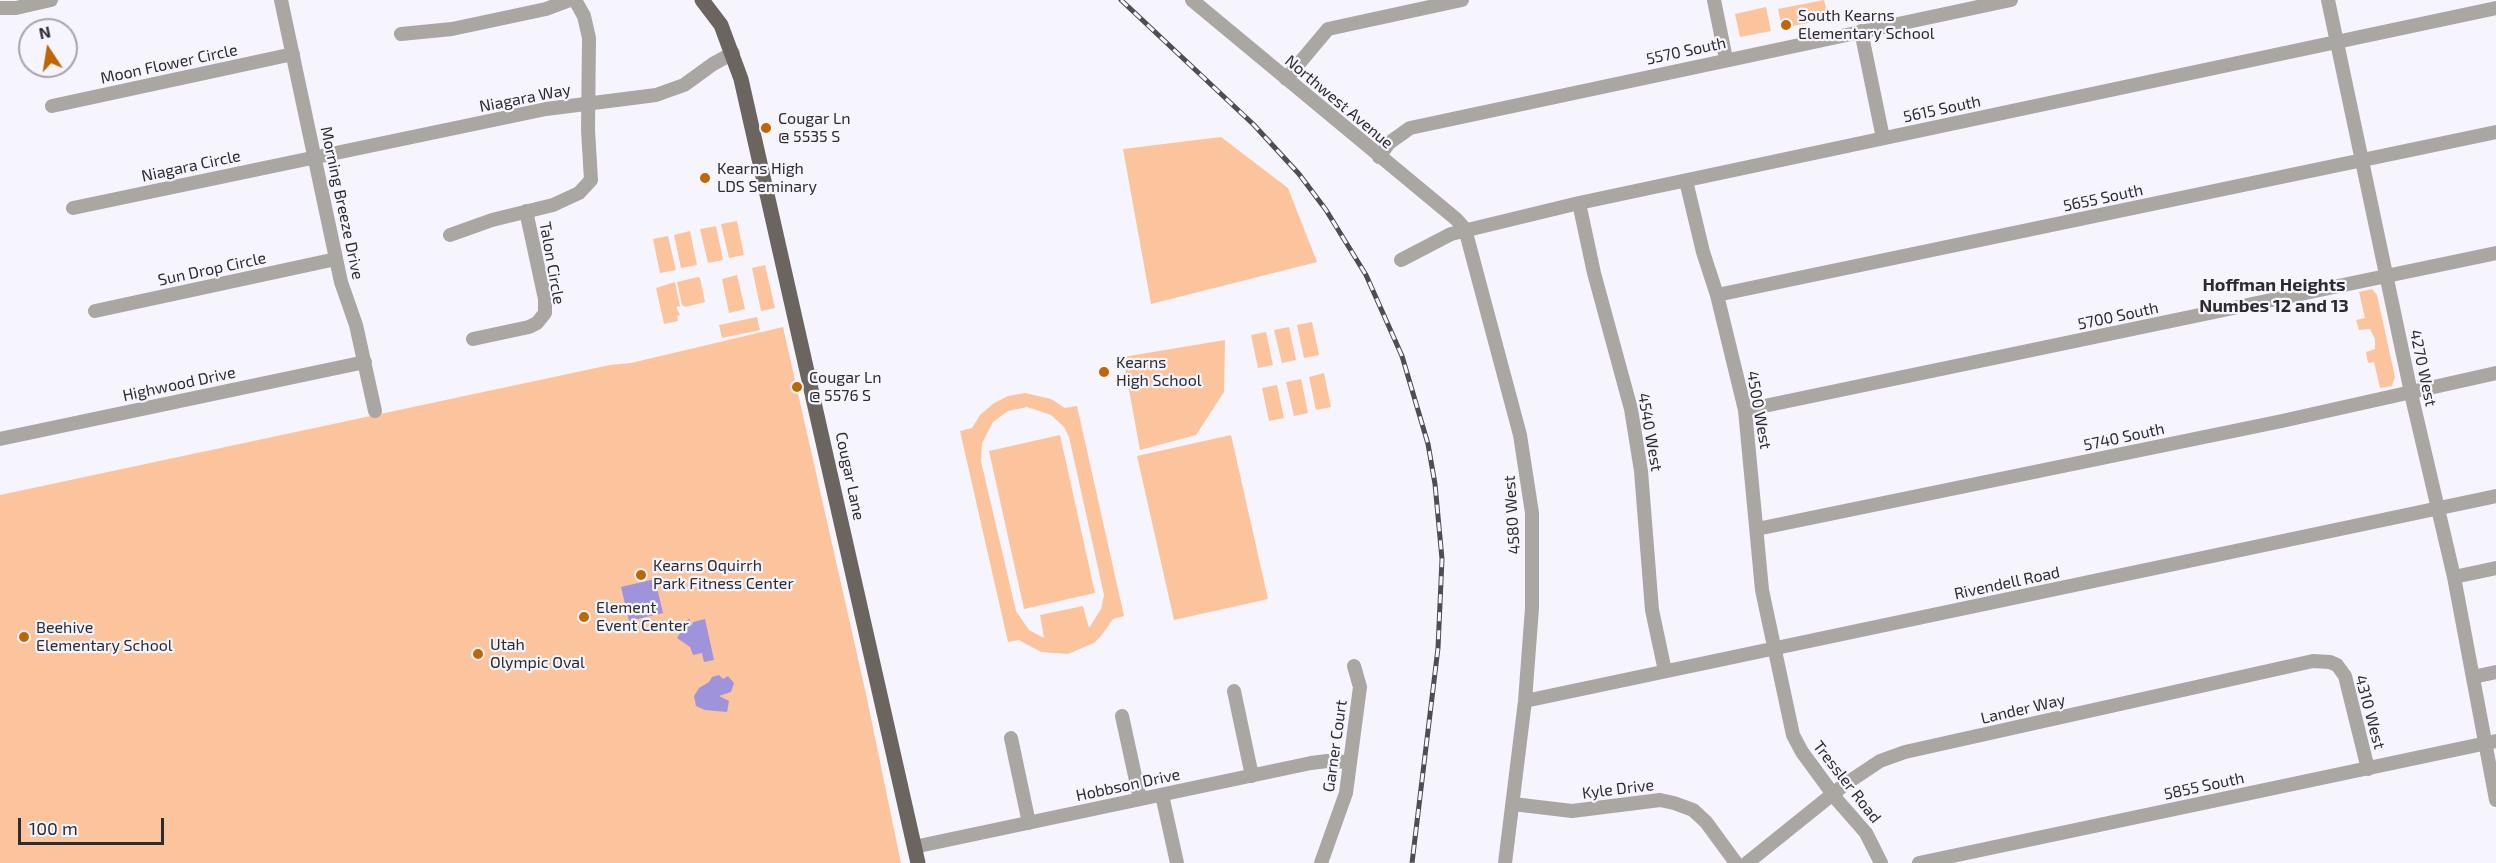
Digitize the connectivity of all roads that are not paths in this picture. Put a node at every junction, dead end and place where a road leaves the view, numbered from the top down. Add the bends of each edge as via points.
1 (51, 0) edge
2 (281, 0) edge
3 (570, 0) edge
4 (576, 0) edge
5 (702, 0) edge
6 (1462, 0) edge
7 (1713, 0) edge
8 (2011, 0) edge
9 (2328, 0) edge
10 (1198, 2) edge
11 (1985, 3) edge
12 (2479, 6) edge
13 (0, 8) edge
14 (2496, 8) edge
15 (1861, 31) junction
16 (401, 34) dead end
17 (2338, 43) junction
18 (733, 53) junction
19 (293, 54) junction
20 (1726, 59) junction
21 (1286, 79) junction
22 (588, 103) junction
23 (52, 106) dead end
24 (2496, 132) edge
25 (1883, 138) junction
26 (1379, 157) junction
27 (315, 158) junction
28 (2362, 161) junction
29 (1686, 181) junction
30 (1579, 203) junction
31 (74, 208) dead end
32 (526, 211) junction
33 (1465, 229) junction
34 (450, 235) dead end
35 (2496, 253) edge
36 (336, 259) junction
37 (1401, 260) dead end
38 (2387, 277) junction
39 (1717, 296) junction
40 (95, 311) dead end
41 (473, 339) dead end
42 (365, 362) junction
43 (2496, 373) edge
44 (2411, 392) junction
45 (1745, 410) junction
46 (375, 411) dead end
47 (0, 424) edge
48 (2, 439) edge
49 (2496, 496) edge
50 (2438, 509) junction
51 (1757, 529) junction
52 (2496, 568) edge
53 (2454, 577) junction
54 (1774, 649) junction
55 (2337, 665) joint
56 (1354, 666) dead end
57 (1665, 671) junction
58 (2496, 672) edge
59 (2473, 677) junction
60 (1234, 691) dead end
61 (1525, 701) junction
62 (1122, 716) dead end
63 (1011, 738) dead end
64 (2491, 742) edge
65 (1350, 762) junction
66 (2367, 769) junction
67 (1252, 776) junction
68 (1834, 794) junction
69 (1162, 795) junction
70 (1140, 800) junction
71 (2496, 800) edge
72 (1513, 804) junction
73 (1029, 823) junction
74 (914, 847) junction
75 (918, 863) edge
76 (1177, 863) edge
77 (1321, 863) edge
78 (1505, 863) edge
79 (1736, 863) edge
80 (1747, 863) edge
81 (1881, 863) edge
82 (1919, 863) edge

1 - 13 street
2 - 19 street, Morning Breeze Drive
3 - 16 street via 546,9 452,29
4 - 22 street via 589,38
5 - 18 main road, Cougar Lane via 721,25
6 - 21 street via 1328,29
7 - 20 street
8 - 11 street, 5570 South
9 - 17 street, 4270 West
10 - 21 street, Northwest Avenue
11 - 15 street, 5570 South
12 - 14 street, 5615 South
12 - 17 street, 5615 South
15 - 20 street, 5570 South
15 - 25 street
17 - 25 street, 5615 South
17 - 28 street, 4270 West
18 - 22 street, Niagara Way via 673,91
18 - 74 main road, Cougar Lane
19 - 23 street, Moon Flower Circle
19 - 27 street, Morning Breeze Drive
20 - 26 street, 5570 South via 1410,128 1389,143
21 - 26 street, Northwest Avenue
22 - 27 street, Niagara Way
22 - 32 street via 591,180 579,193
24 - 28 street, 5655 South
25 - 29 street, 5615 South
26 - 33 street, Northwest Avenue
27 - 31 street, Niagara Circle
27 - 36 street, Morning Breeze Drive
28 - 38 street, 4270 West
28 - 39 street, 5655 South
29 - 30 street, 5615 South
29 - 39 street, 4500 West via 1702,252
30 - 33 street, 5615 South
30 - 57 street, 4540 West via 1631,409 1641,471 1652,610
32 - 34 street
32 - 41 street, Talon Circle via 545,313 529,327
33 - 37 street, 5615 South
33 - 61 street, 4580 West via 1520,435 1532,513 1532,608
35 - 38 street, 5700 South
36 - 40 street, Sun Drop Circle
36 - 42 street, Morning Breeze Drive
38 - 44 street, 4270 West
38 - 45 street, 5700 South
39 - 45 street, 4500 West
42 - 46 street, Morning Breeze Drive
42 - 48 street, Highwood Drive
43 - 44 street, 5740 South
44 - 50 street, 4270 West
44 - 51 street, 5740 South
45 - 51 street, 4500 West
47 - 48 street
49 - 50 street, Rivendell Road
50 - 53 street, 4270 West
50 - 54 street, Rivendell Road
51 - 54 street, 4500 West via 1762,591
52 - 53 street
53 - 59 street, 4270 West
54 - 57 street, Rivendell Road
54 - 68 street, Tressler Road via 1793,735
55 - 66 street, 4310 West via 2349,682
55 - 68 street, Lander Way via 2313,661 1905,752 1880,761
56 - 65 street, Garner Court via 1360,687
57 - 61 street, Rivendell Road
58 - 59 street
59 - 64 street, 4270 West
60 - 67 street
61 - 72 street, 4580 West
62 - 70 street
63 - 73 street
64 - 66 street, 5855 South
64 - 71 street, 4270 West
65 - 67 street, Hobbson Drive via 1327,761
65 - 77 street, Garner Court via 1343,805
66 - 82 street, 5855 South
67 - 69 street, Hobbson Drive
68 - 80 street, Lander Way
68 - 81 street, Tressler Road via 1866,833
69 - 70 street, Hobbson Drive
69 - 76 street
70 - 73 street, Hobbson Drive
72 - 78 street, 4580 West
72 - 79 street, Kyle Drive via 1572,811 1660,800 1674,803 1693,810 1706,822
73 - 74 street, Hobbson Drive
74 - 75 main road, Cougar Lane

